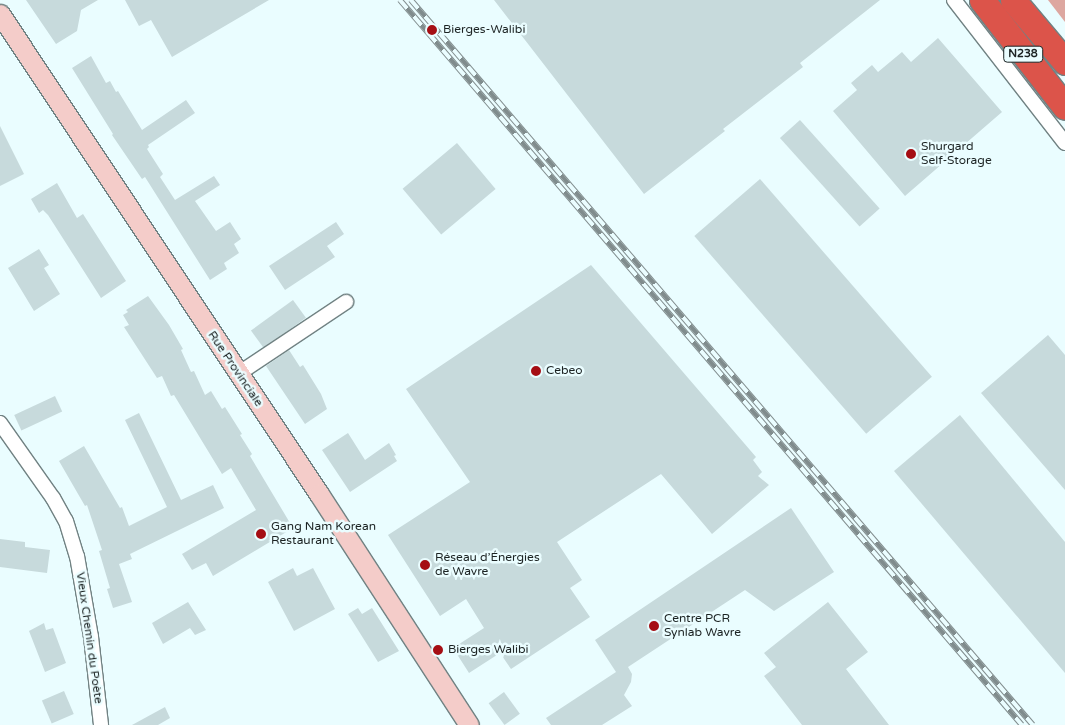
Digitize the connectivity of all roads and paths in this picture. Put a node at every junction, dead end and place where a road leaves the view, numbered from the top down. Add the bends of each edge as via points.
1 (954, 0) edge
2 (982, 0) edge
3 (1013, 0) edge
4 (1035, 0) edge
5 (0, 14) edge
6 (1065, 38) edge
7 (1065, 62) edge
8 (1065, 107) edge
9 (1065, 143) edge
10 (346, 302) dead end
11 (238, 374) junction
12 (0, 423) edge
13 (100, 725) edge
14 (469, 725) edge

1 - 9 street
2 - 8 highway, N238
3 - 7 highway, N238
4 - 6 highway
5 - 11 main road, Rue Provinciale
10 - 11 street
11 - 14 main road, Rue Provinciale
12 - 13 street, Vieux Chemin du Poète via 52,498 66,522 78,556

